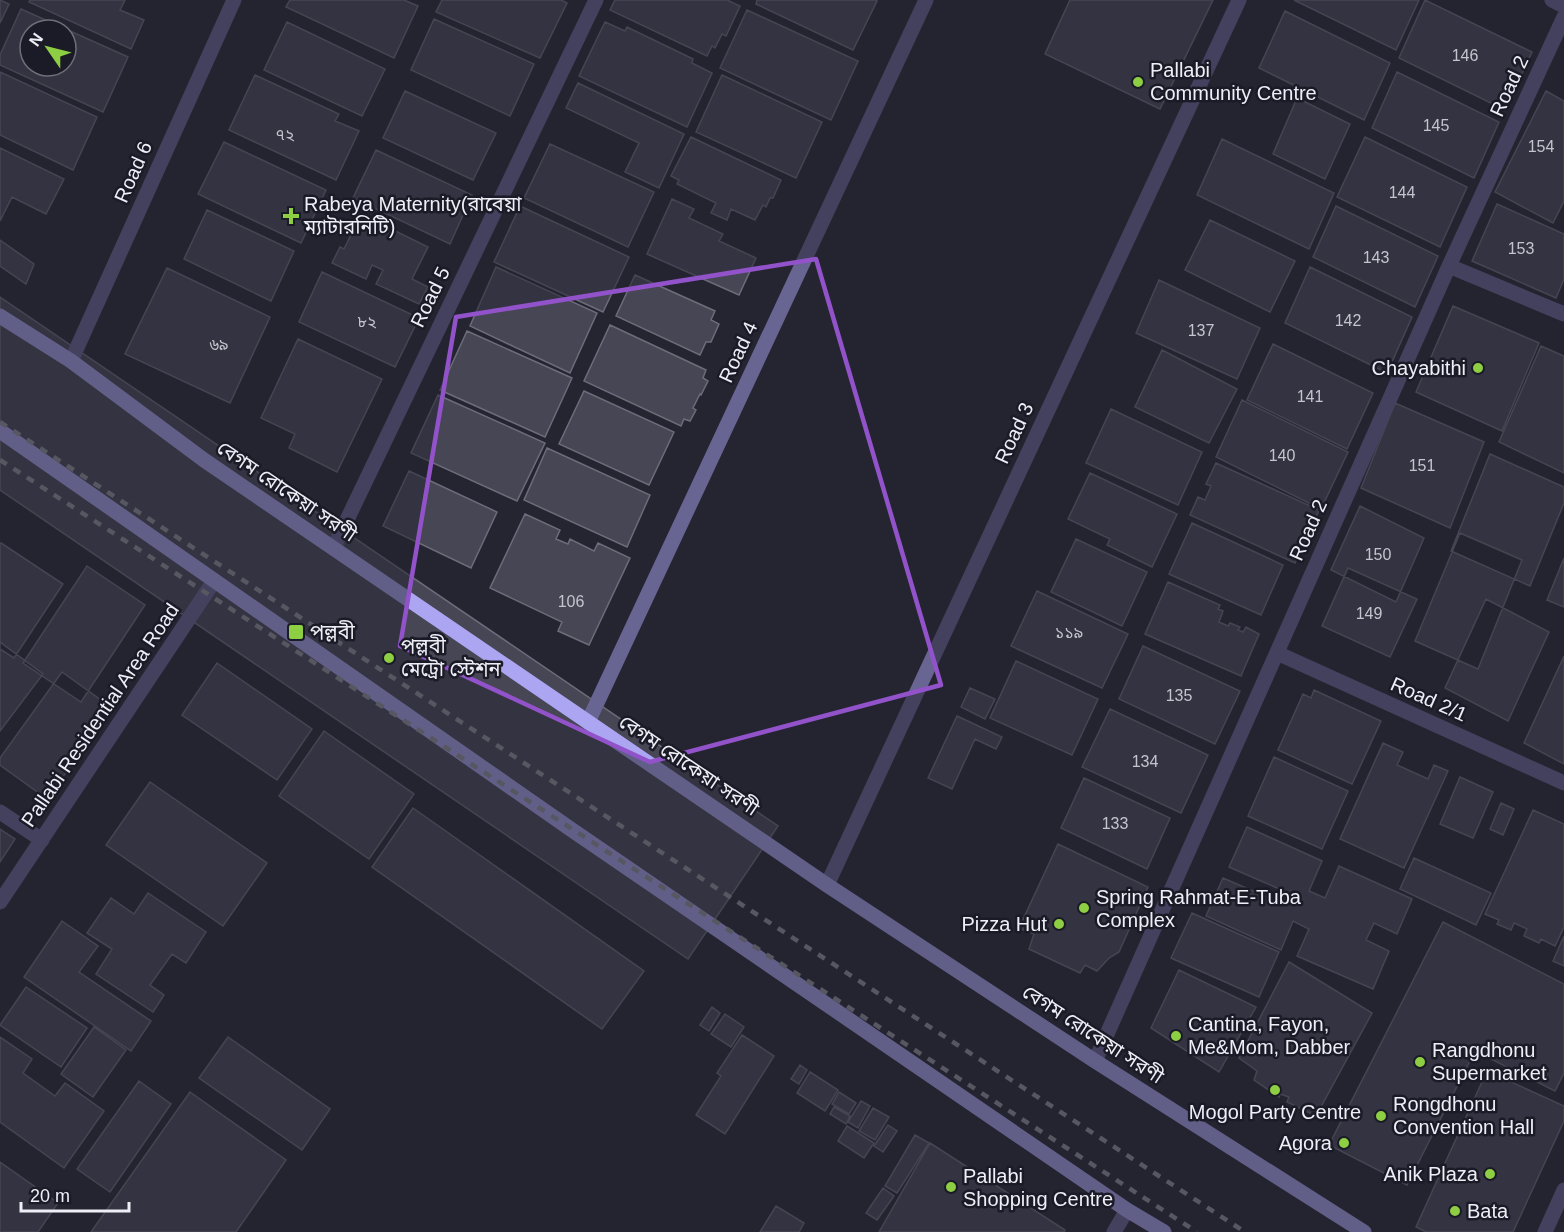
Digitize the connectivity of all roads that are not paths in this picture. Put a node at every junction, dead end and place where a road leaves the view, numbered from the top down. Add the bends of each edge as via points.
1 (234, 0) edge
2 (596, 0) edge
3 (926, 0) edge
4 (1239, 0) edge
5 (1552, 0) edge
6 (1564, 6) edge
7 (1564, 17) edge
8 (1449, 266) junction
9 (1564, 314) edge
10 (0, 316) edge
11 (71, 361) junction
12 (0, 431) edge
13 (334, 547) junction
14 (214, 582) junction
15 (1277, 653) junction
16 (588, 722) junction
17 (1564, 783) edge
18 (0, 812) edge
19 (42, 840) junction
20 (827, 885) junction
21 (0, 902) edge
22 (1095, 1061) junction
23 (1564, 1190) edge
24 (1127, 1210) junction
25 (1114, 1232) edge
26 (1164, 1232) edge
27 (1364, 1232) edge
28 (1545, 1232) edge

1 - 11 street, Road 6
2 - 13 street, Road 5
3 - 16 street, Road 4
4 - 20 street, Road 3
5 - 6 street
7 - 8 street, Road 2
8 - 9 street
8 - 15 street, Road 2
10 - 11 main road, বেগম রোকেয়া সরণী
11 - 13 main road, বেগম রোকেয়া সরণী via 204,460
12 - 14 main road
13 - 16 main road, বেগম রোকেয়া সরণী
14 - 19 street, Pallabi Residential Area Road
14 - 24 main road
15 - 17 street, Road 2/1
15 - 22 street, Road 2
16 - 20 main road, বেগম রোকেয়া সরণী
18 - 19 street
19 - 21 street, Pallabi Residential Area Road
20 - 22 main road, বেগম রোকেয়া সরণী
22 - 27 main road, বেগম রোকেয়া সরণী
23 - 28 street
24 - 25 street
24 - 26 main road

